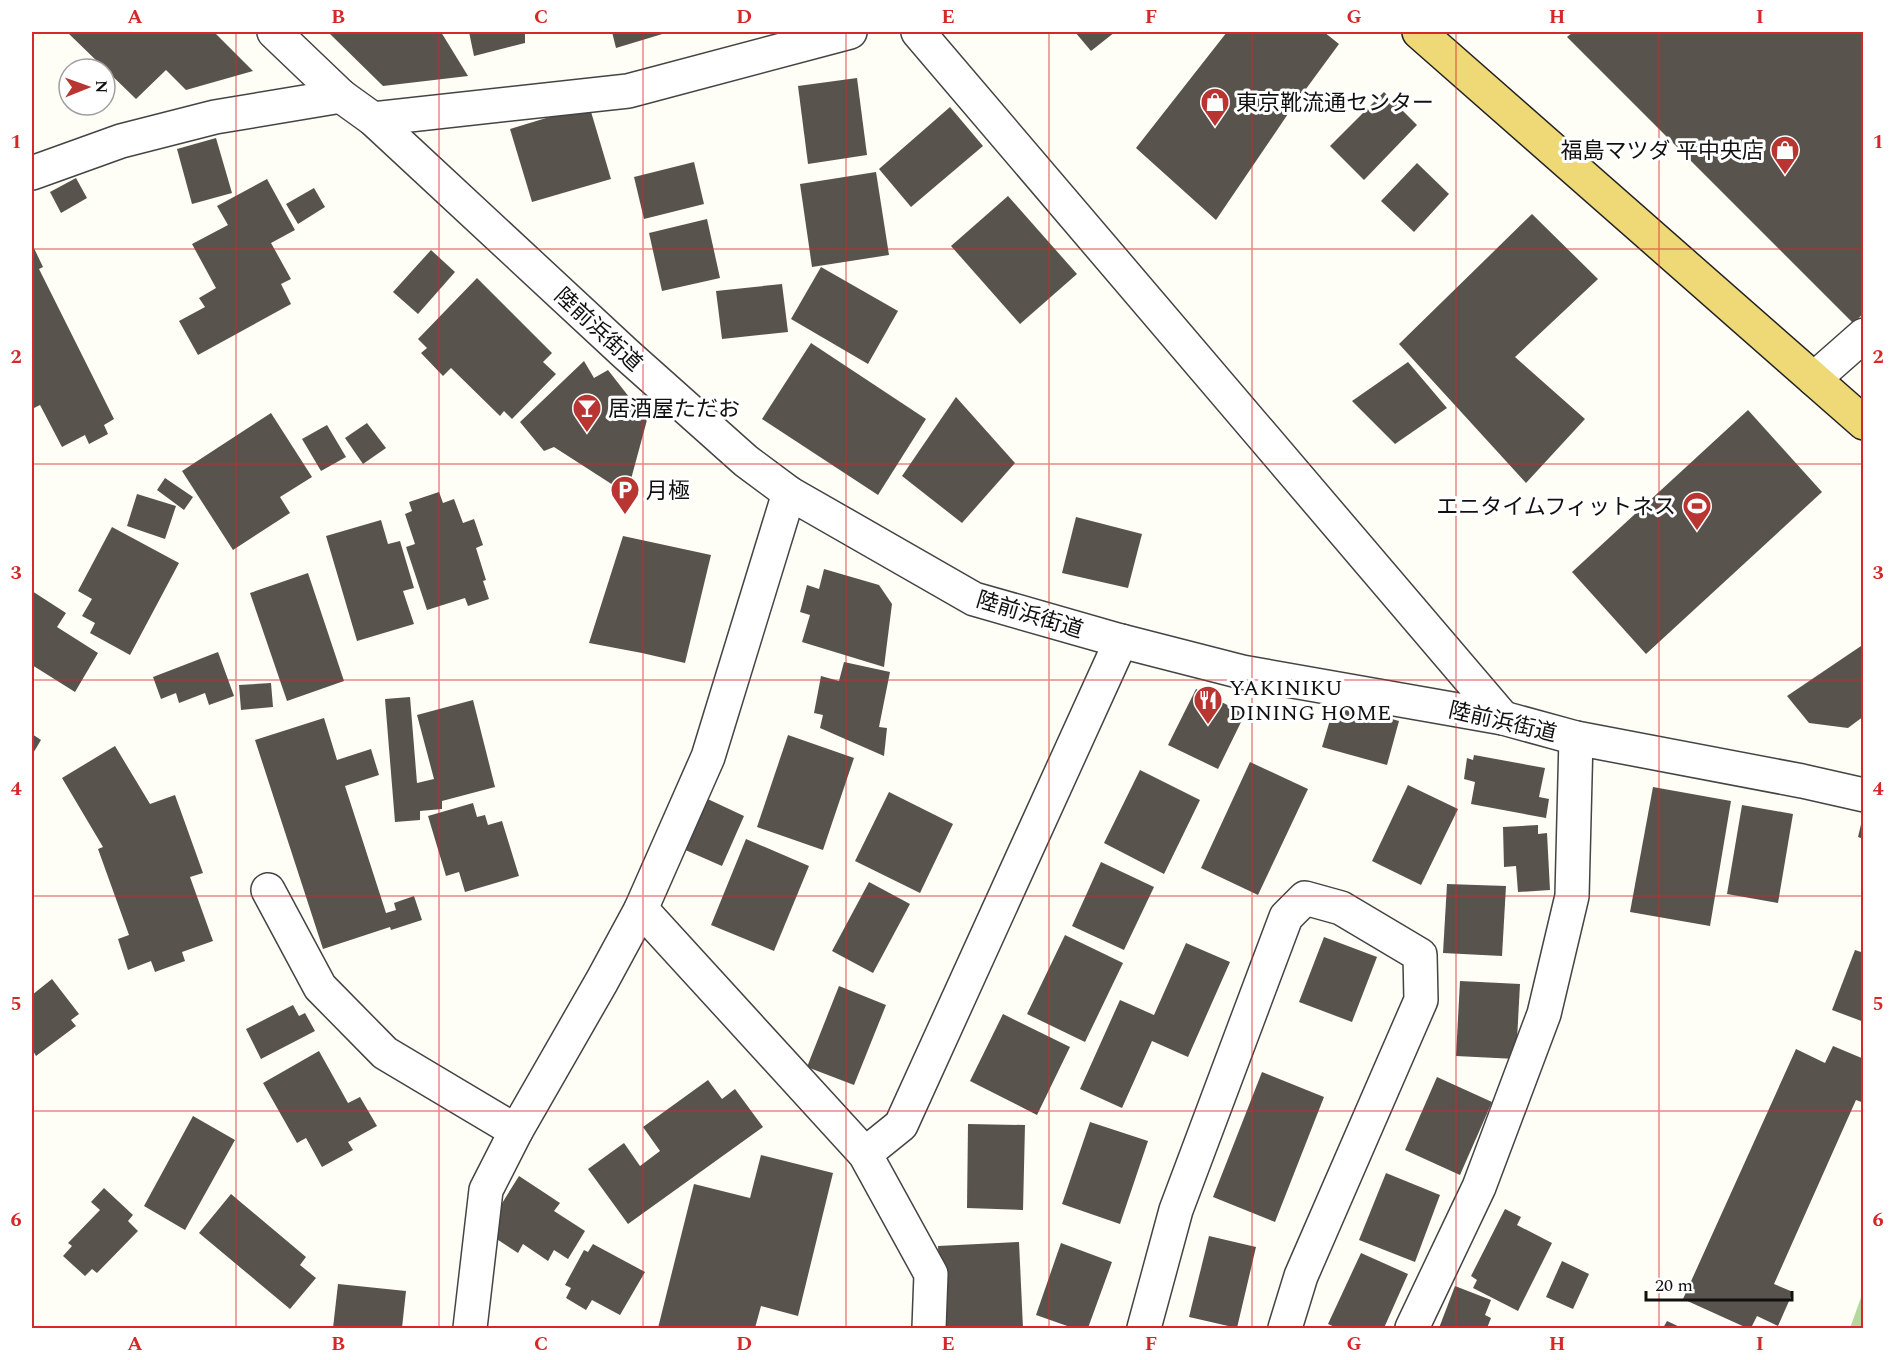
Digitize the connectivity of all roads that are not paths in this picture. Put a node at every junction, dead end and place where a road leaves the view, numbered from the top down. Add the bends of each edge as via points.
1 (274, 32) edge
2 (850, 32) edge
3 (918, 32) edge
4 (1419, 32) edge
5 (341, 96) junction
6 (373, 119) junction
7 (32, 172) edge
8 (1863, 335) edge
9 (1814, 379) junction
10 (1863, 423) edge
11 (789, 493) junction
12 (1121, 640) junction
13 (1503, 718) junction
14 (1576, 738) junction
15 (1863, 795) edge
16 (268, 890) dead end
17 (641, 909) junction
18 (516, 1131) junction
19 (865, 1154) junction
20 (470, 1329) edge
21 (929, 1329) edge
22 (1144, 1329) edge
23 (1285, 1329) edge
24 (1412, 1329) edge

1 - 5 street, 陸前浜街道
2 - 6 street via 628,92
3 - 13 street
4 - 9 main road
5 - 6 street, 陸前浜街道
5 - 7 street via 215,117 121,141
6 - 11 street, 陸前浜街道 via 626,354 746,461
8 - 9 street
9 - 10 main road
11 - 12 street, 陸前浜街道 via 974,599
11 - 17 street via 708,757
12 - 13 street, 陸前浜街道 via 1242,672
12 - 19 street via 901,1125
13 - 14 street, 陸前浜街道
14 - 15 street, 陸前浜街道
14 - 24 street via 1572,896 1544,1014 1479,1187
16 - 18 street via 320,987 385,1053
17 - 18 street
17 - 19 street
18 - 20 street via 486,1191
19 - 21 street via 931,1274
22 - 23 street via 1180,1199 1286,918 1305,898 1341,908 1420,955 1421,1000 1302,1276

